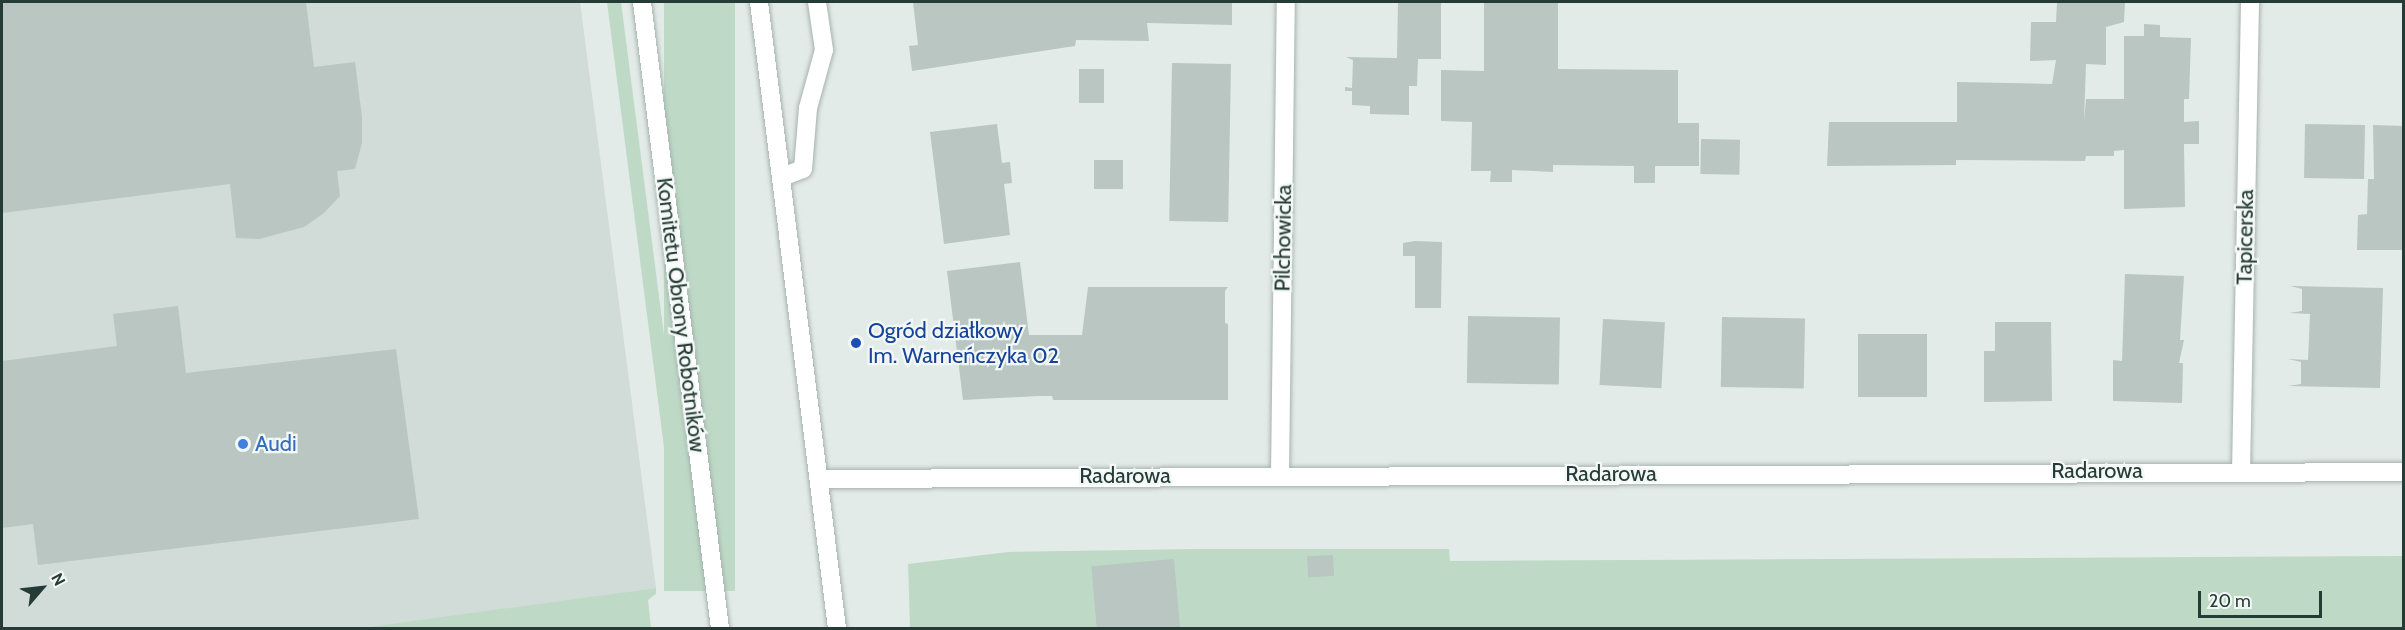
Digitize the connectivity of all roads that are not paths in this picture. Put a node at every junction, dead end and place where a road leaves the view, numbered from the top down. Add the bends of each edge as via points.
1 (642, 2) edge
2 (759, 2) edge
3 (817, 2) edge
4 (1286, 2) edge
5 (2250, 2) edge
6 (782, 177) junction
7 (2241, 472) junction
8 (2403, 472) edge
9 (1280, 475) junction
10 (819, 479) junction
11 (720, 628) edge
12 (837, 628) edge

1 - 11 street, Komitetu Obrony Robotników
2 - 6 street
3 - 6 street via 824,50 808,108 803,170
4 - 9 street, Pilchowicka
5 - 7 street, Tapicerska
6 - 10 street
7 - 8 street, Radarowa
7 - 9 street, Radarowa
9 - 10 street, Radarowa
10 - 12 street

